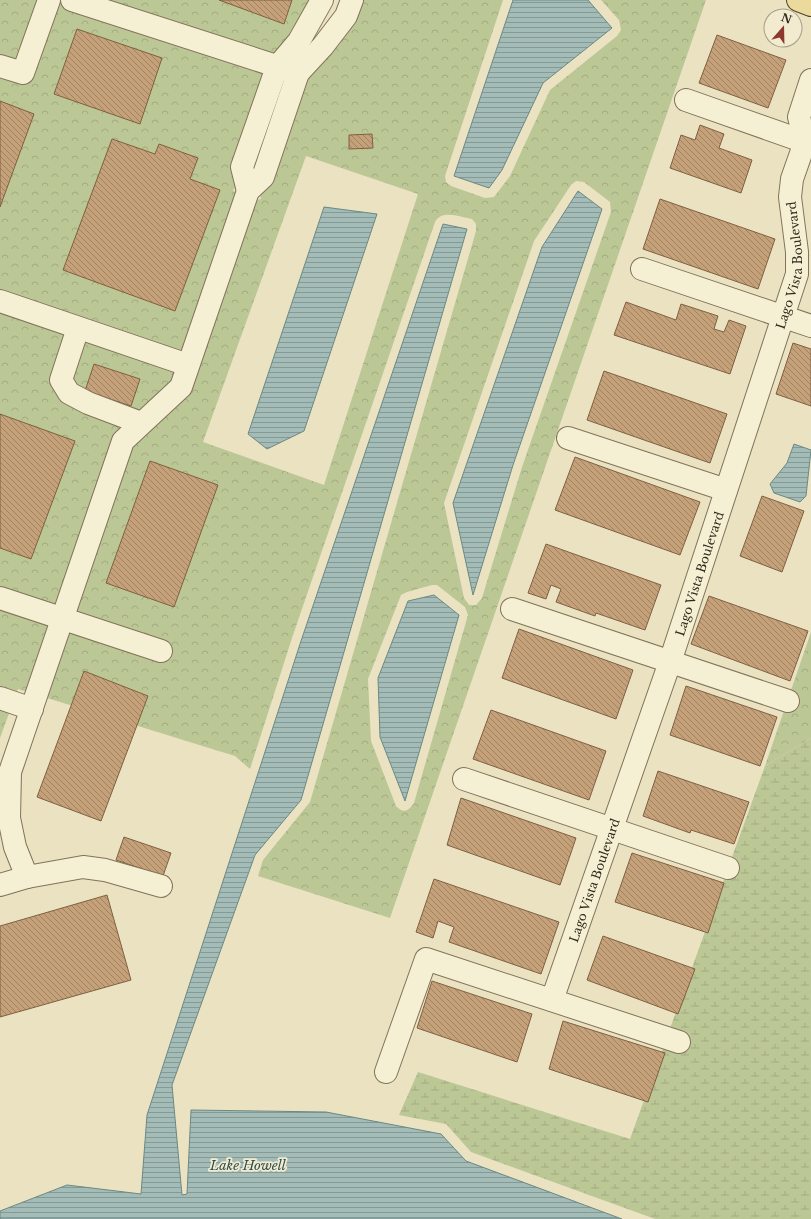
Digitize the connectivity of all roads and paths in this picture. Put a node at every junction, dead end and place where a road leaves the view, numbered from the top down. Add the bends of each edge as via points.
1 (49, 0) edge
2 (72, 0) edge
3 (322, 0) edge
4 (352, 0) edge
5 (798, 0) edge
6 (811, 5) edge
7 (0, 66) edge
8 (277, 67) junction
9 (298, 73) junction
10 (811, 80) edge
11 (686, 100) dead end
12 (809, 140) edge
13 (248, 191) junction
14 (642, 269) dead end
15 (0, 301) edge
16 (784, 317) junction
17 (811, 326) edge
18 (78, 328) junction
19 (188, 365) junction
20 (141, 423) junction
21 (568, 438) dead end
22 (726, 490) junction
23 (0, 598) edge
24 (512, 609) dead end
25 (63, 619) junction
26 (161, 651) dead end
27 (670, 662) junction
28 (0, 698) edge
29 (788, 701) dead end
30 (32, 709) junction
31 (464, 779) dead end
32 (612, 829) junction
33 (728, 868) dead end
34 (27, 877) junction
35 (0, 885) edge
36 (161, 886) dead end
37 (552, 1000) junction
38 (679, 1042) dead end
39 (386, 1072) dead end

1 - 7 street via 23,73
2 - 8 street
3 - 8 street via 299,41
4 - 9 street via 346,16
5 - 6 main road
8 - 9 street
8 - 13 street via 242,167
9 - 13 street via 263,177
10 - 12 street via 799,117
11 - 12 street
12 - 16 street, Lago Vista Boulevard via 792,179 790,197 797,274
13 - 19 street
14 - 16 street
15 - 18 street
16 - 17 street
16 - 22 street, Lago Vista Boulevard
18 - 19 street
18 - 20 street via 61,380 69,393
19 - 20 street via 181,387
20 - 25 street via 123,441
21 - 22 street
22 - 27 street, Lago Vista Boulevard
23 - 25 street
24 - 27 street
25 - 26 street
25 - 30 street
27 - 29 street
27 - 32 street, Lago Vista Boulevard
28 - 30 street
30 - 34 street via 10,772 9,818 15,847
31 - 32 street
32 - 33 street
32 - 37 street, Lago Vista Boulevard
34 - 35 street
34 - 36 street via 83,867 105,870
37 - 38 street
37 - 39 street via 426,959

